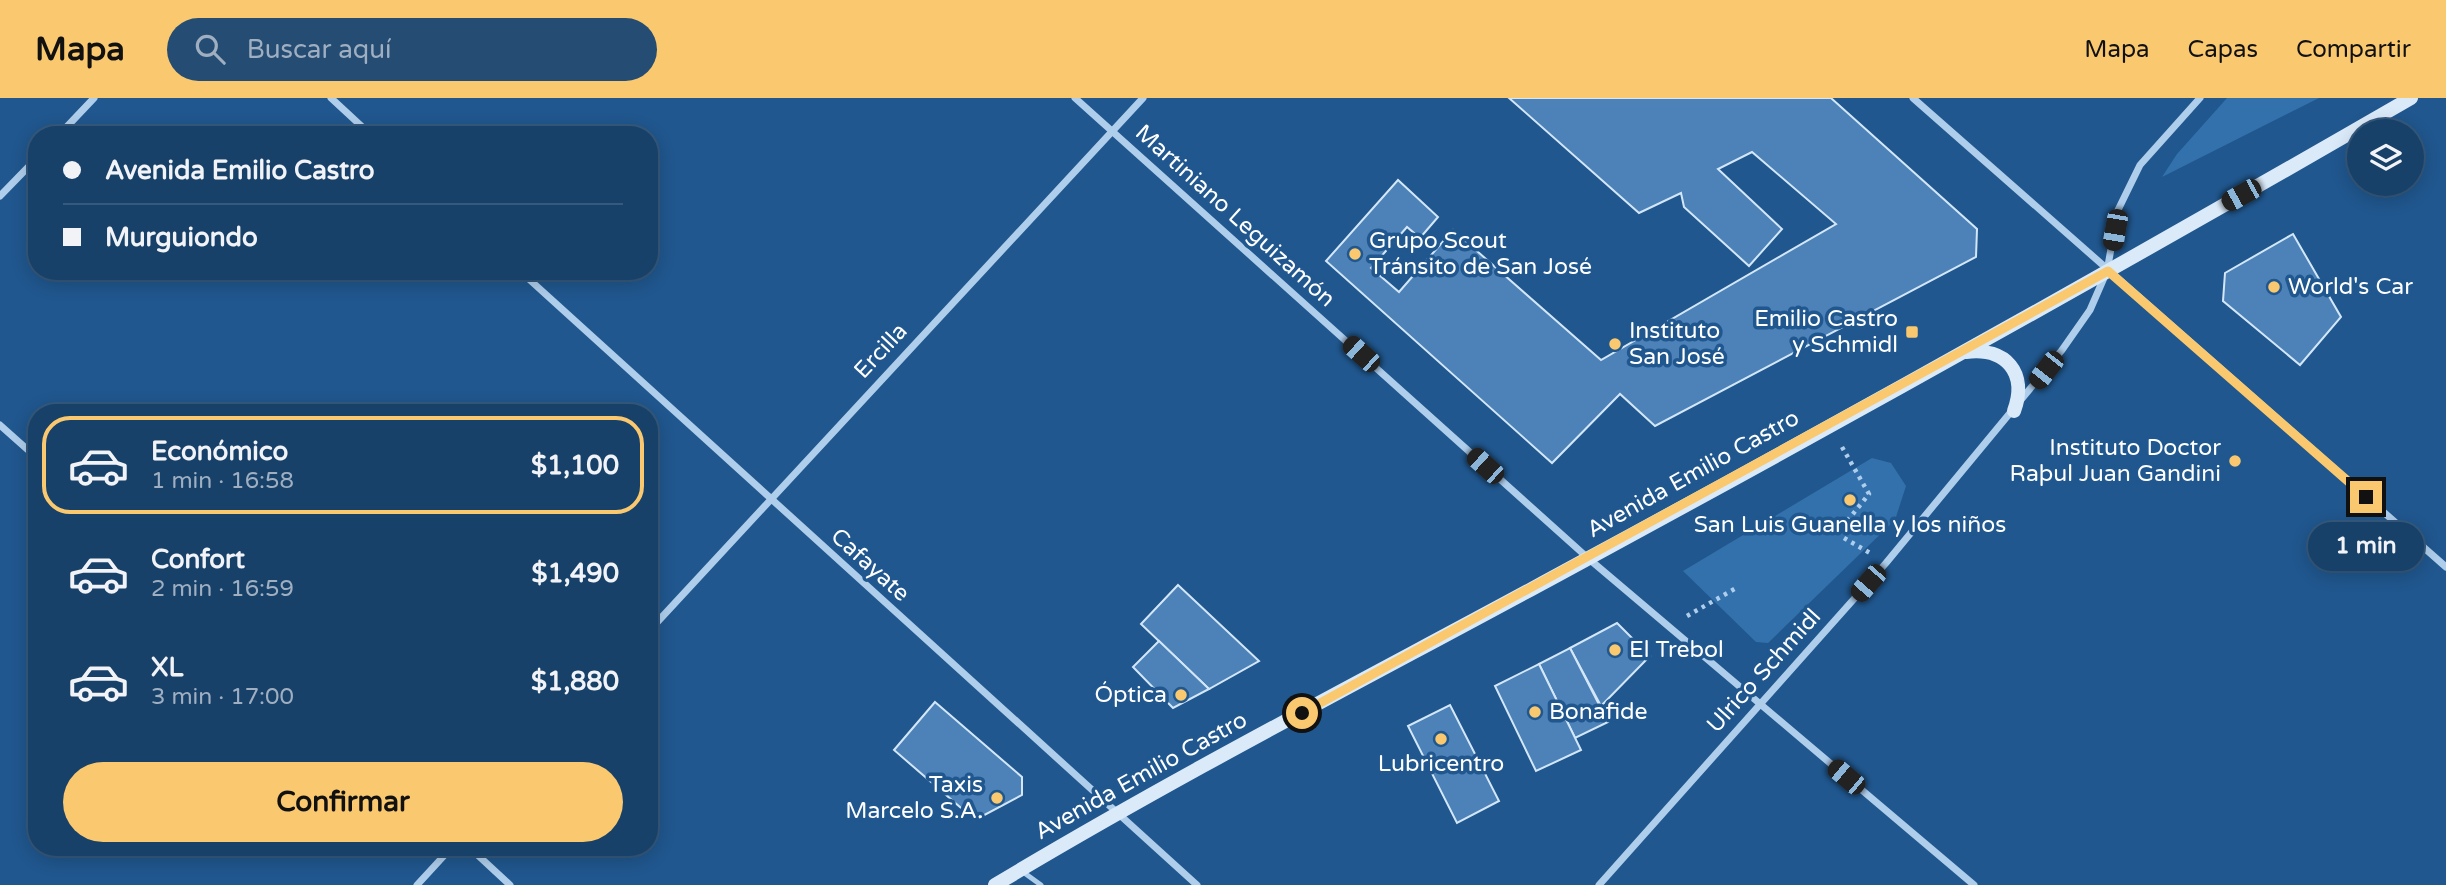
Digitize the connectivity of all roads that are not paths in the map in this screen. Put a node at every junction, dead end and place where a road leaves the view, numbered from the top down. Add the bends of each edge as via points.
1 (94, 98) edge
2 (331, 98) edge
3 (1075, 98) edge
4 (1143, 98) edge
5 (1913, 98) edge
6 (2200, 98) edge
7 (2411, 98) edge
8 (68, 126) edge
9 (361, 126) edge
10 (1112, 132) junction
11 (28, 167) edge
12 (0, 196) edge
13 (2108, 271) junction
14 (530, 280) edge
15 (1961, 353) junction
16 (2014, 411) junction
17 (0, 425) edge
18 (28, 450) edge
19 (769, 500) junction
20 (1589, 559) junction
21 (2446, 567) edge
22 (658, 621) edge
23 (1761, 705) junction
24 (1115, 814) junction
25 (444, 856) edge
26 (479, 856) edge
27 (1020, 870) junction
28 (417, 885) edge
29 (510, 885) edge
30 (995, 885) edge
31 (1041, 885) edge
32 (1196, 885) edge
33 (1599, 885) edge
34 (1974, 885) edge

1 - 8 street
2 - 9 street
3 - 10 street, Martiniano Leguizamón
4 - 10 street, Ercilla
5 - 13 street
6 - 13 street, Ulrico Schmidl via 2140,165 2119,210
7 - 13 main road, Avenida Emilio Castro
10 - 19 street, Ercilla
10 - 20 street, Martiniano Leguizamón
11 - 12 street
13 - 15 main road, Avenida Emilio Castro
13 - 16 street, Ulrico Schmidl via 2090,310
13 - 21 street
14 - 19 street, Cafayate
15 - 16 main road via 1979,350 2009,364 2018,378 2020,396
15 - 20 main road, Avenida Emilio Castro
16 - 23 street, Ulrico Schmidl
17 - 18 street
19 - 22 street, Ercilla
19 - 24 street, Cafayate
20 - 23 street, Martiniano Leguizamón
20 - 24 main road, Avenida Emilio Castro
23 - 33 street, Ulrico Schmidl
23 - 34 street, Martiniano Leguizamón
24 - 27 main road, Avenida Emilio Castro
24 - 32 street, Cafayate
25 - 28 street
26 - 29 street
27 - 30 main road, Avenida Emilio Castro
27 - 31 lane

